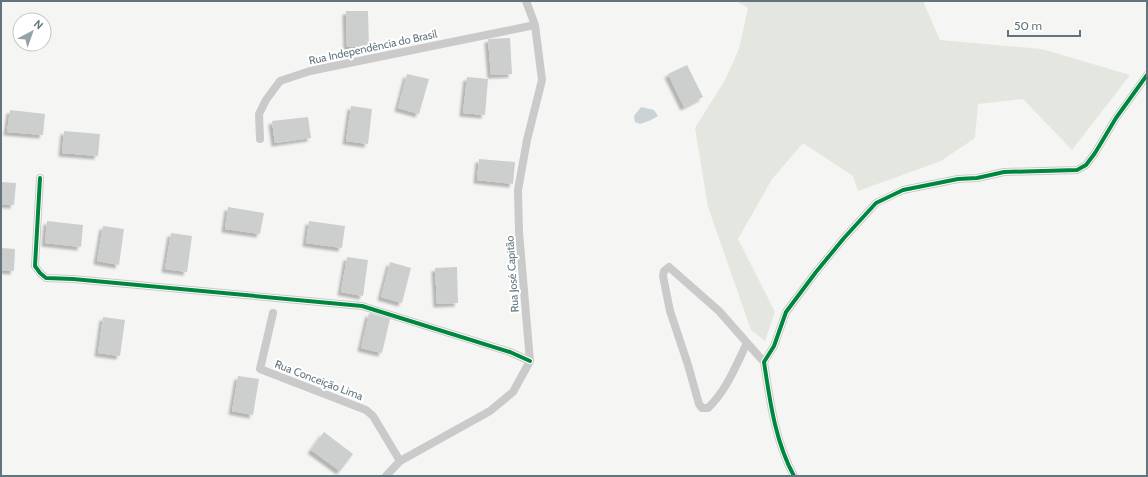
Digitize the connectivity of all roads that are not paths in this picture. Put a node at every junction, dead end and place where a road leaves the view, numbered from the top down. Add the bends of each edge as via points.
1 (526, 1) edge
2 (535, 24) junction
3 (1147, 75) edge
4 (260, 139) dead end
5 (40, 178) dead end
6 (273, 313) dead end
7 (747, 342) junction
8 (530, 361) junction
9 (764, 362) junction
10 (400, 461) junction
11 (386, 476) edge
12 (794, 476) edge

1 - 2 street, Rua José Capitão
2 - 4 street, Rua Independência do Brasil via 310,71 280,80 259,114
2 - 8 street, Rua José Capitão via 542,80 518,190
3 - 9 street via 1095,153 1086,165 1077,170 1004,172 978,178 958,179 904,190 876,203 825,260 786,312 774,346
5 - 8 street via 35,266 46,278 362,306 510,352
6 - 10 street, Rua Conceição Lima via 260,369 366,410 373,416
7 - 7 street via 729,382 708,408 702,408 670,311 664,271 669,267 718,311
7 - 9 street
8 - 10 street via 513,392 490,411
9 - 12 street via 775,423 787,463
10 - 11 street

